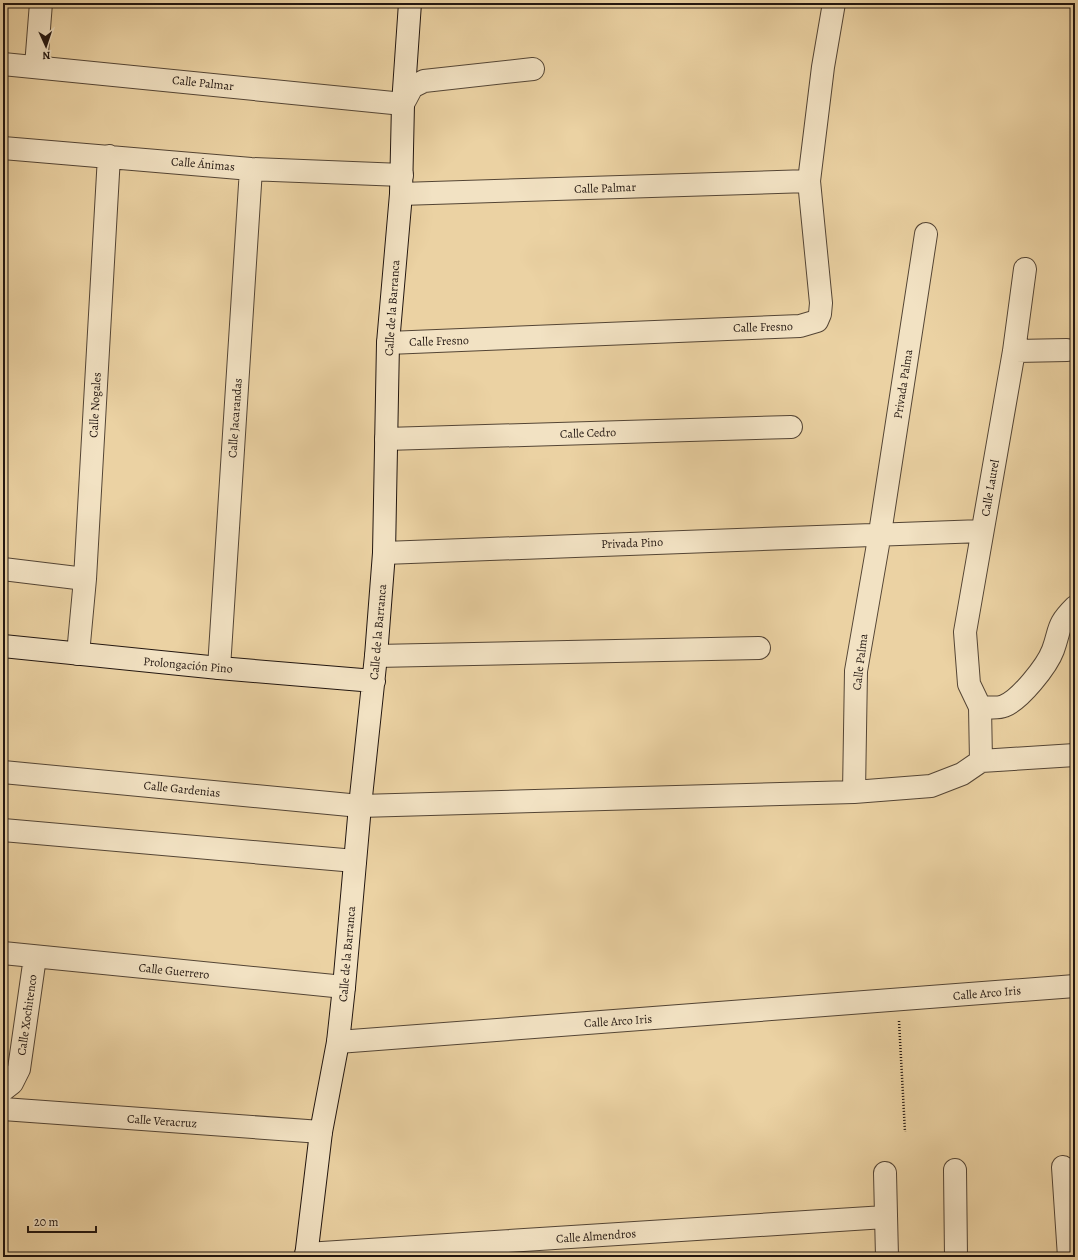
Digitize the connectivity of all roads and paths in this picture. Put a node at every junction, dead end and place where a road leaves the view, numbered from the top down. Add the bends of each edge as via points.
1 (41, 3) edge
2 (410, 3) edge
3 (834, 3) edge
4 (3, 64) edge
5 (36, 66) junction
6 (533, 69) dead end
7 (403, 104) junction
8 (3, 154) edge
9 (109, 156) junction
10 (251, 169) junction
11 (809, 181) junction
12 (402, 184) junction
13 (926, 234) dead end
14 (1025, 269) dead end
15 (388, 343) junction
16 (1067, 350) dead end
17 (1014, 351) junction
18 (791, 427) dead end
19 (386, 439) junction
20 (982, 530) junction
21 (880, 533) junction
22 (384, 553) junction
23 (3, 569) edge
24 (84, 579) junction
25 (1075, 607) edge
26 (3, 646) edge
27 (759, 648) dead end
28 (78, 654) junction
29 (376, 656) junction
30 (219, 668) junction
31 (374, 681) junction
32 (980, 707) junction
33 (1075, 755) edge
34 (981, 761) junction
35 (3, 772) edge
36 (854, 792) junction
37 (360, 806) junction
38 (3, 830) edge
39 (355, 861) junction
40 (3, 953) edge
41 (35, 957) junction
42 (1075, 986) edge
43 (344, 988) junction
44 (898, 1000) junction
45 (338, 1042) junction
46 (3, 1090) edge
47 (3, 1109) edge
48 (321, 1132) junction
49 (905, 1132) dead end
50 (1063, 1167) dead end
51 (955, 1170) dead end
52 (885, 1173) dead end
53 (885, 1217) junction
54 (306, 1256) edge
55 (887, 1257) edge
56 (956, 1257) edge
57 (1069, 1257) edge

1 - 5 street
2 - 7 street, Calle de la Barranca
3 - 11 street, Calle Fresno
4 - 5 street, Calle Palmar
5 - 7 street, Calle Palmar
6 - 7 street via 424,81 412,87
7 - 12 street, Calle de la Barranca
8 - 9 street, Calle Ánimas
9 - 10 street, Calle Ánimas
9 - 24 street, Calle Nogales
10 - 12 street, Calle Ánimas
10 - 30 street, Calle Jacarandas
11 - 12 street, Calle Palmar
11 - 15 street, Calle Fresno via 821,303 817,321 809,325
12 - 15 street, Calle de la Barranca
13 - 21 street, Privada Palma
14 - 17 street, Calle Laurel
15 - 19 street, Calle de la Barranca
16 - 17 street
17 - 20 street, Calle Laurel
18 - 19 street, Calle Cedro
19 - 22 street, Calle de la Barranca
20 - 21 street, Privada Pino
20 - 32 street, Calle Laurel via 965,632 970,684
21 - 22 street, Privada Pino
21 - 36 street, Calle Palma via 856,671
22 - 29 street, Calle de la Barranca
23 - 24 street
24 - 28 street, Calle Nogales
25 - 32 street via 1062,620 1047,660 1013,702 1002,707
26 - 28 street, Prolongación Pino
27 - 29 street
28 - 30 street, Prolongación Pino
29 - 31 street, Calle de la Barranca
30 - 31 street, Prolongación Pino
31 - 37 street, Calle de la Barranca
32 - 34 street
33 - 34 street
34 - 36 street, Calle Gardenias via 962,774 931,786
35 - 37 street, Calle Gardenias
36 - 37 street, Calle Gardenias
37 - 39 street, Calle de la Barranca
38 - 39 street
39 - 43 street, Calle de la Barranca
40 - 41 street, Calle Guerrero
41 - 43 street, Calle Guerrero
41 - 46 street, Calle Xochitenco via 19,1069 12,1083
42 - 44 street, Calle Arco Iris
43 - 45 street, Calle de la Barranca
44 - 45 street, Calle Arco Iris
44 - 49 path
45 - 48 street, Calle de la Barranca
47 - 48 street, Calle Veracruz
48 - 54 street, Calle de la Barranca
50 - 57 street
51 - 56 street
52 - 53 street
53 - 54 street, Calle Almendros
53 - 55 street

